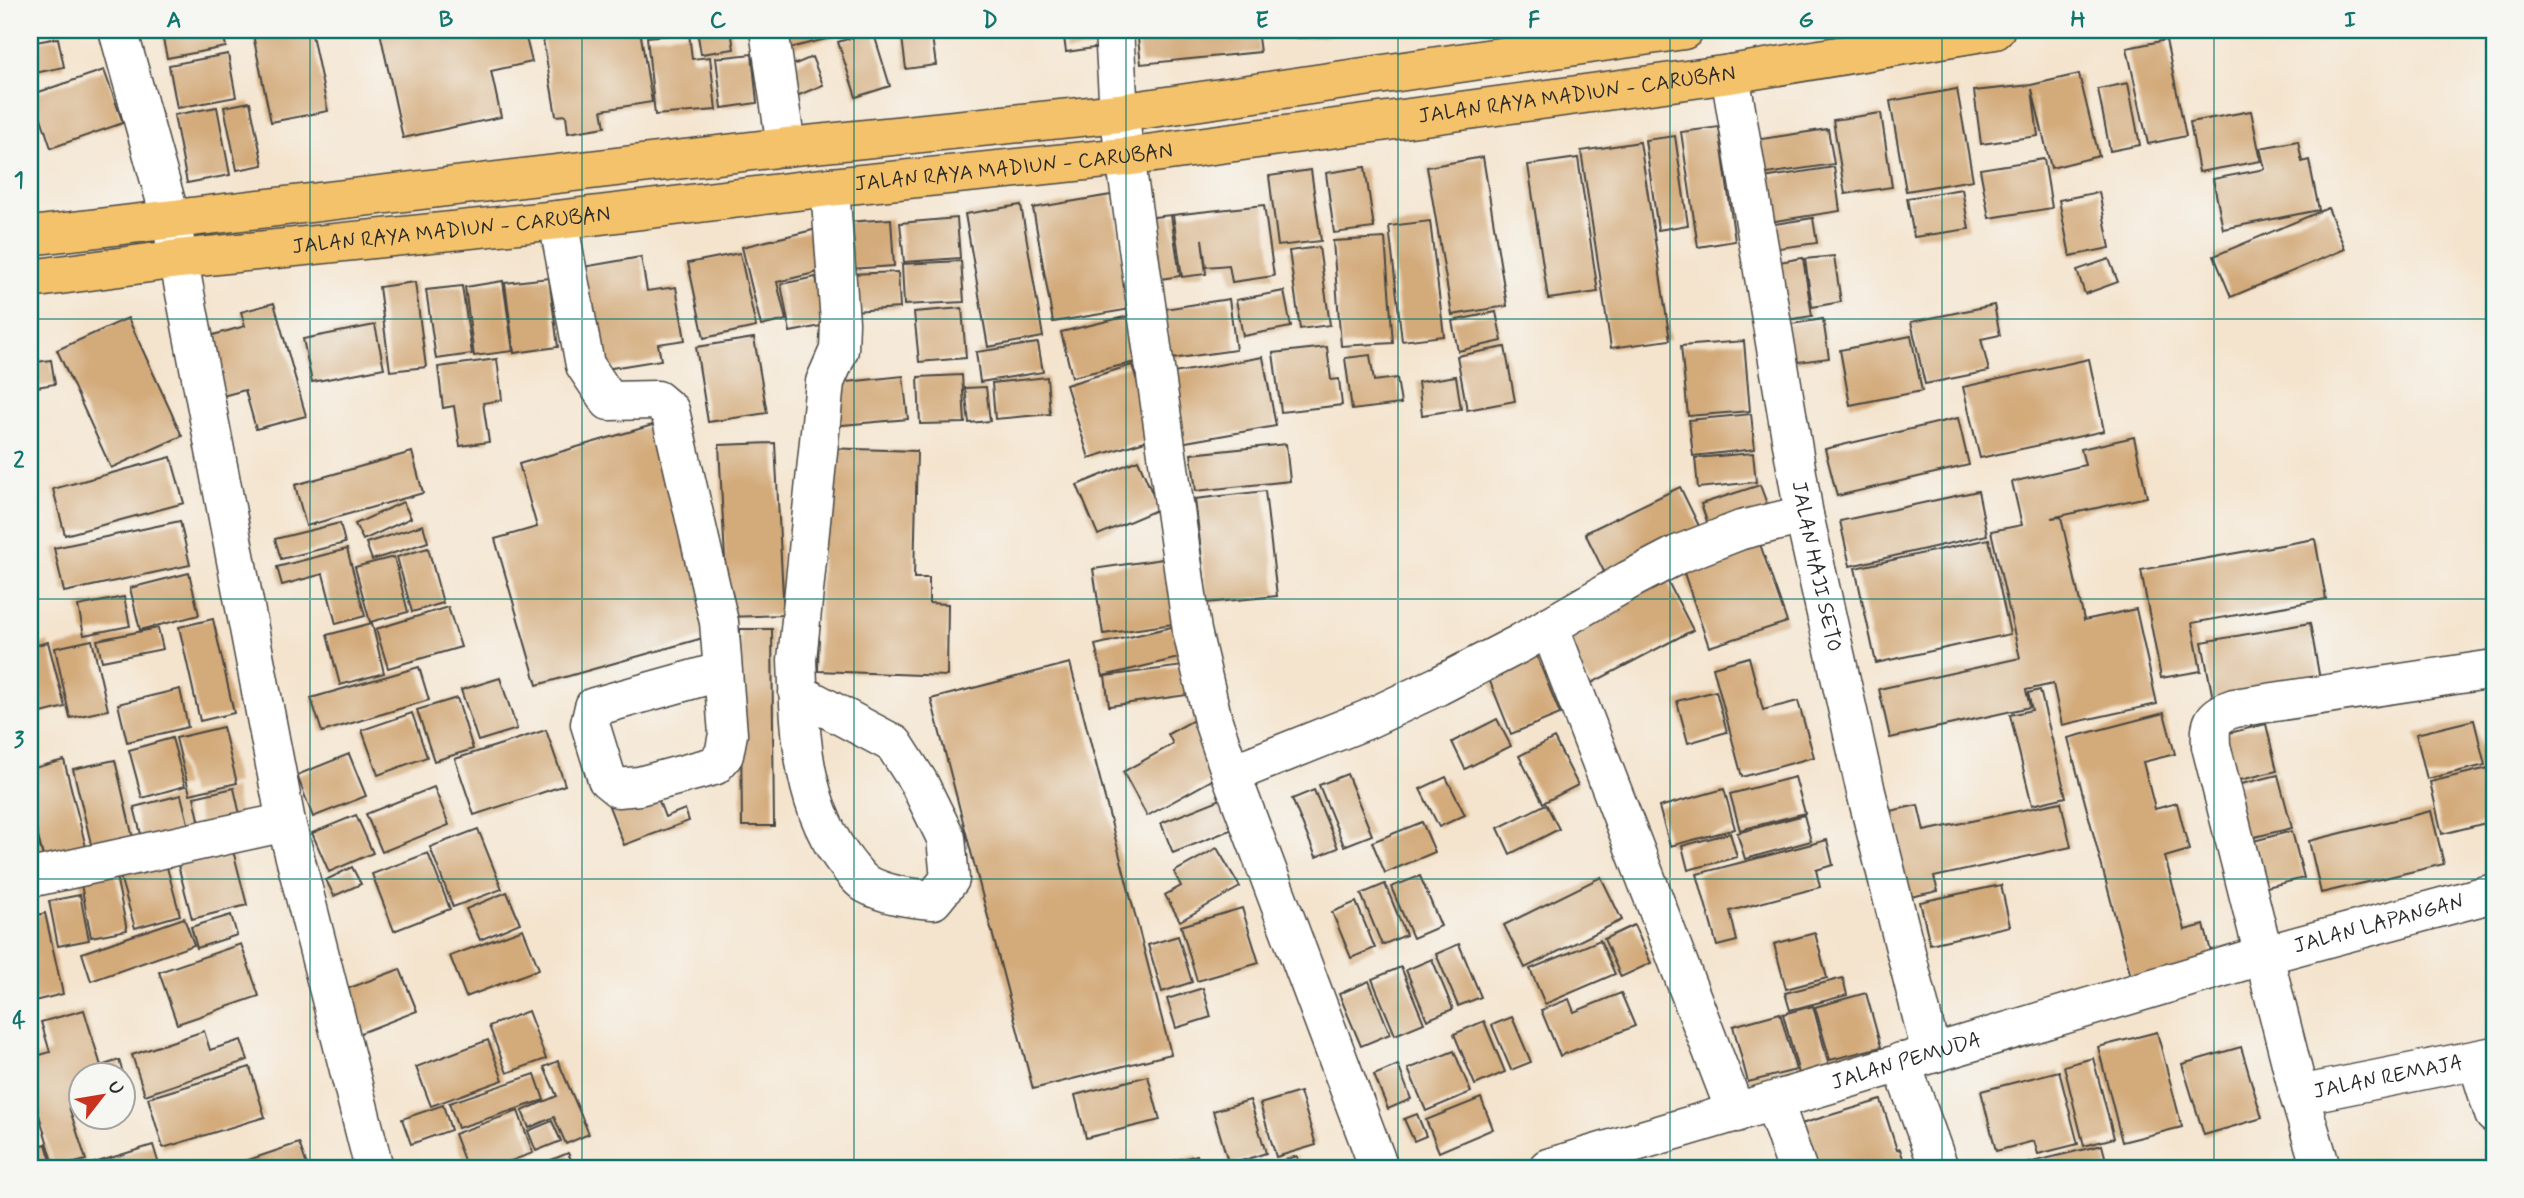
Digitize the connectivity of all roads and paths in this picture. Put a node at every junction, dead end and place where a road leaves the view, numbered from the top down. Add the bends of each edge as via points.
1 (118, 30) edge
2 (769, 30) edge
3 (1114, 30) edge
4 (1684, 30) edge
5 (1995, 30) edge
6 (1730, 74) junction
7 (1119, 113) junction
8 (786, 147) junction
9 (1125, 157) junction
10 (830, 187) junction
11 (171, 220) junction
12 (558, 220) junction
13 (30, 236) edge
14 (179, 259) junction
15 (30, 279) edge
16 (1804, 515) junction
17 (1549, 626) junction
18 (2494, 669) edge
19 (723, 671) dead end
20 (799, 693) junction
21 (1231, 774) junction
22 (286, 822) junction
23 (30, 878) edge
24 (2494, 893) edge
25 (2264, 955) junction
26 (1916, 1058) junction
27 (2486, 1058) edge
28 (2299, 1095) junction
29 (1774, 1102) junction
30 (1736, 1113) junction
31 (2494, 1114) edge
32 (374, 1168) edge
33 (1378, 1168) edge
34 (1548, 1168) edge
35 (1797, 1168) edge
36 (1939, 1168) edge
37 (2321, 1168) edge

1 - 11 street
2 - 8 street
3 - 7 street
4 - 7 highway, JALAN RAYA MADIUN - CARUBAN
5 - 6 highway, JALAN RAYA MADIUN - CARUBAN
6 - 9 highway, JALAN RAYA MADIUN - CARUBAN
6 - 16 street, JALAN HAJI SETO
7 - 8 highway, JALAN RAYA MADIUN - CARUBAN
7 - 9 street
8 - 11 highway, JALAN RAYA MADIUN - CARUBAN
9 - 10 highway, JALAN RAYA MADIUN - CARUBAN
9 - 21 street via 1192,631
10 - 12 highway, JALAN RAYA MADIUN - CARUBAN
10 - 20 street via 839,350 825,382 797,660
11 - 13 highway, JALAN RAYA MADIUN - CARUBAN
11 - 14 street
12 - 14 highway, JALAN RAYA MADIUN - CARUBAN
12 - 19 street via 585,365 609,401 657,400 670,411 719,622
14 - 15 highway, JALAN RAYA MADIUN - CARUBAN
14 - 22 street
16 - 17 street via 1741,530 1677,555
16 - 26 street, JALAN HAJI SETO via 1866,792
17 - 21 street via 1378,714
17 - 30 street
18 - 25 street, JALAN REMAJA via 2234,708 2214,719 2211,746
20 - 20 street via 806,774 834,848 863,883 898,896 933,900 950,879 946,838 894,744
21 - 33 street
22 - 23 street
22 - 32 street
24 - 25 street, JALAN LAPANGAN
25 - 26 street, JALAN PEMUDA
25 - 28 street, JALAN REMAJA
26 - 29 street, JALAN PEMUDA
26 - 36 street, JALAN HAJI SETO
27 - 28 street, JALAN REMAJA
27 - 31 street
28 - 37 street
29 - 30 street, JALAN PEMUDA
29 - 35 street
30 - 34 street, JALAN PEMUDA

